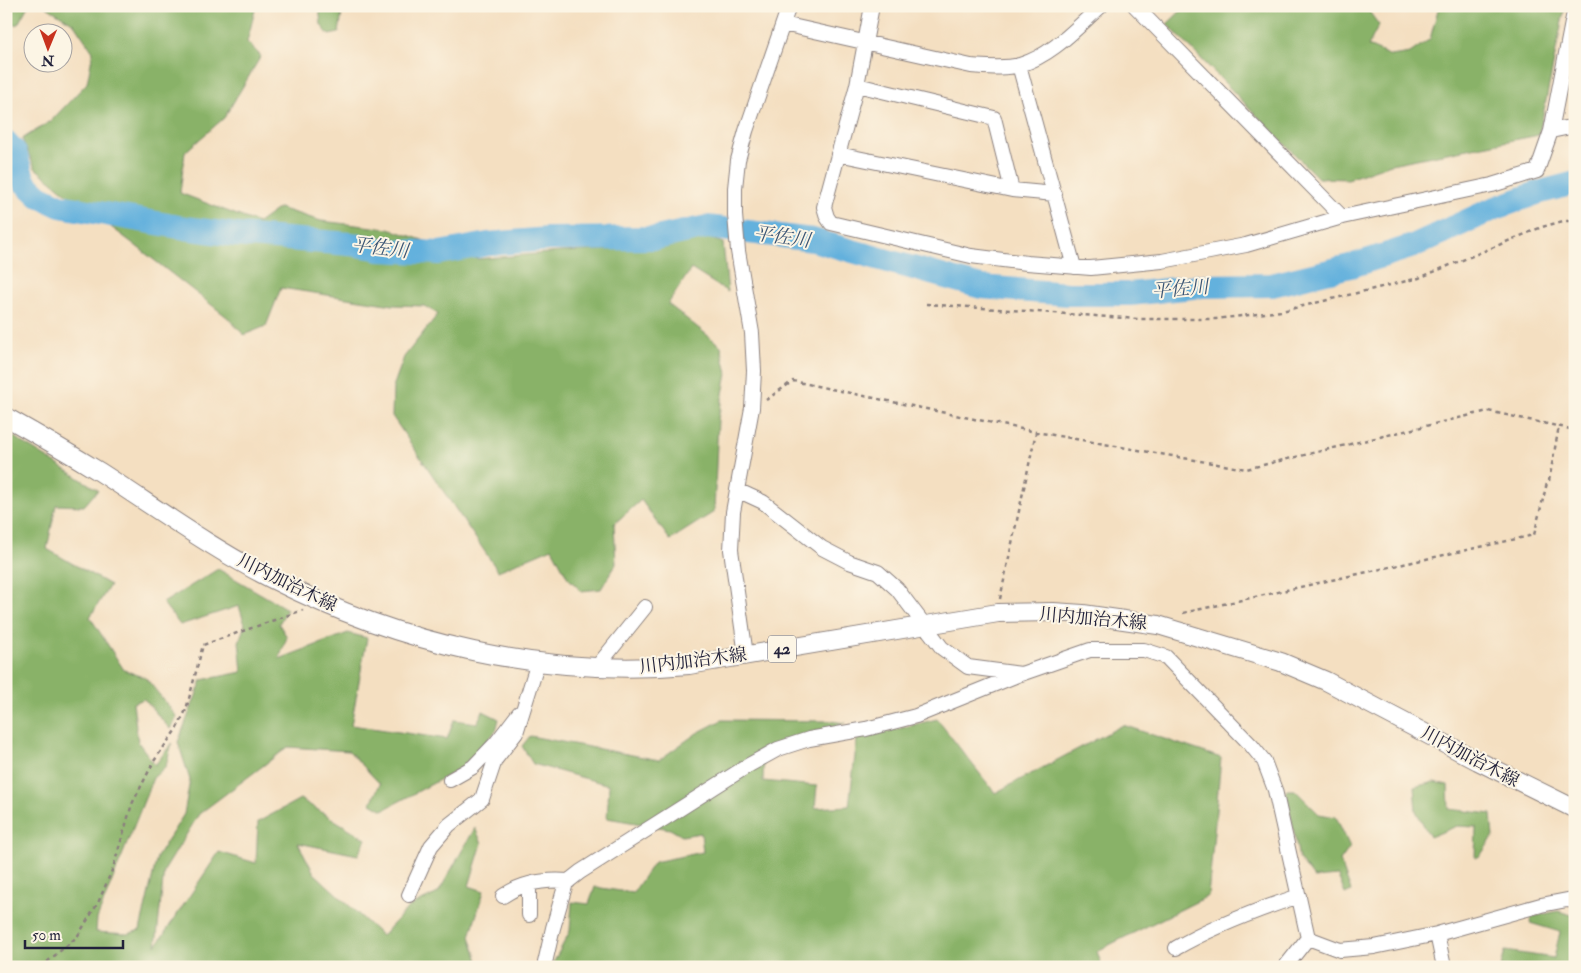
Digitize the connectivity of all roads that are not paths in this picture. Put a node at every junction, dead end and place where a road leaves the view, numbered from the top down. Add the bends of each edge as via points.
1 (789, 6) edge
2 (872, 6) edge
3 (1100, 6) edge
4 (1135, 6) edge
5 (1575, 7) edge
6 (783, 24) junction
7 (866, 43) junction
8 (1019, 65) junction
9 (857, 85) junction
10 (1575, 126) edge
11 (1551, 131) junction
12 (838, 154) junction
13 (1012, 190) junction
14 (1055, 194) junction
15 (1342, 217) junction
16 (1074, 267) junction
17 (6, 417) edge
18 (737, 490) junction
19 (645, 607) dead end
20 (926, 626) junction
21 (746, 655) junction
22 (538, 662) junction
23 (596, 668) junction
24 (1021, 674) junction
25 (527, 702) junction
26 (450, 780) dead end
27 (1575, 809) edge
28 (569, 881) junction
29 (529, 884) junction
30 (409, 894) dead end
31 (503, 896) dead end
32 (1299, 896) junction
33 (1575, 901) edge
34 (529, 914) dead end
35 (1437, 934) junction
36 (1308, 938) junction
37 (1176, 948) dead end
38 (544, 967) edge
39 (1285, 967) edge
40 (1444, 967) edge

1 - 6 street
2 - 7 street
3 - 8 street via 1054,49
4 - 15 street
5 - 11 street
6 - 7 street
6 - 18 street via 738,160 735,188 738,251 754,350 752,408
7 - 8 street via 971,66
7 - 9 street
8 - 14 street
9 - 12 street
9 - 13 street via 994,118
10 - 11 street
11 - 15 street via 1537,171 1492,185
12 - 13 street
12 - 16 street via 824,207 831,223 972,256
13 - 14 street
14 - 16 street
15 - 16 street via 1246,245 1162,261
17 - 22 main road, 川内加治木線 / 42 via 269,578 380,626 438,643
18 - 20 street via 763,502 822,548 878,572 897,588
18 - 21 street via 732,550
19 - 23 street
20 - 21 main road, 川内加治木線 / 42
20 - 24 street via 942,648 968,667
20 - 27 main road, 川内加治木線 / 42 via 998,613 1052,612 1158,625 1281,662 1326,681
21 - 23 main road, 川内加治木線 / 42 via 689,665
22 - 23 main road, 川内加治木線 / 42
22 - 25 street
24 - 28 street via 916,716 809,739 778,749
24 - 32 street via 1090,650 1144,650 1166,658 1264,760 1275,790
25 - 26 street via 496,743 472,767
25 - 30 street via 516,734 495,760 482,799 449,824 431,846
28 - 29 street
28 - 38 street via 555,919
29 - 31 street
29 - 34 street
32 - 36 street
32 - 37 street via 1200,934
33 - 35 street via 1541,905
35 - 36 street via 1374,947 1340,950
35 - 40 street
36 - 39 street

